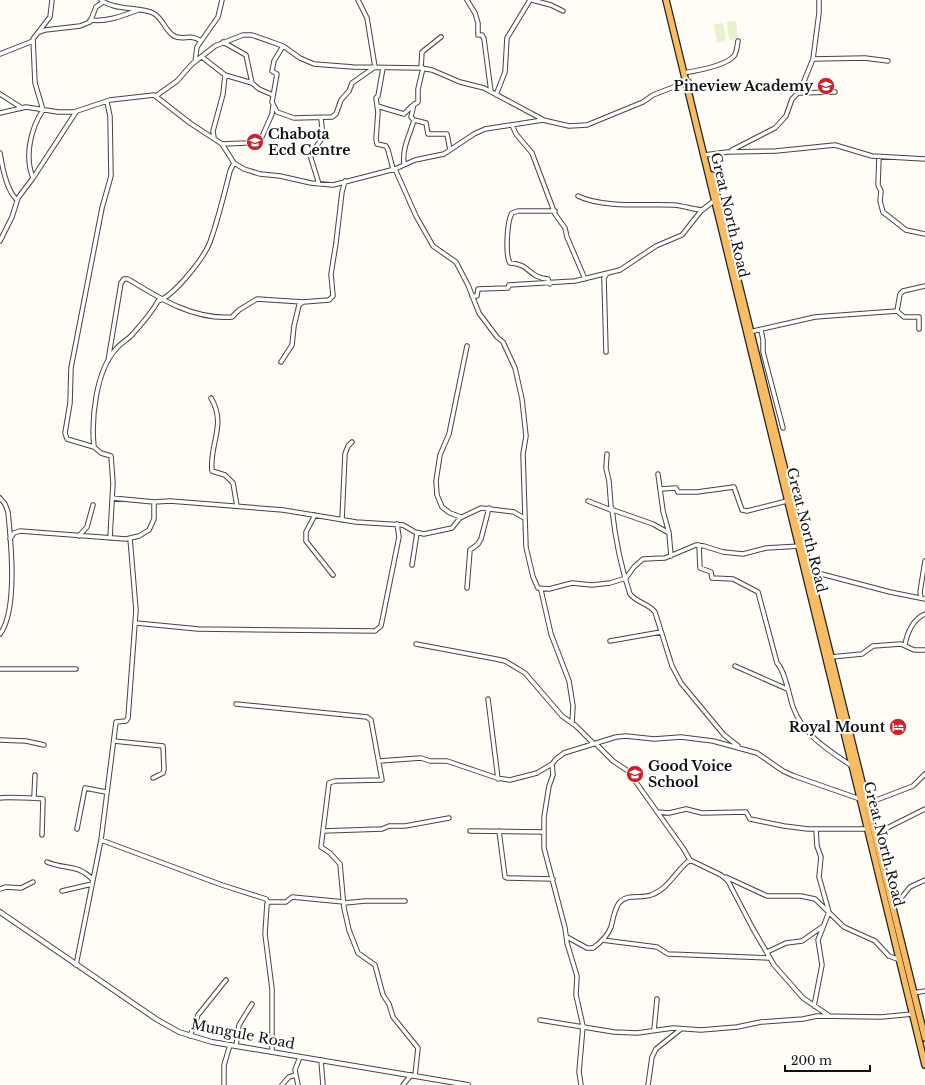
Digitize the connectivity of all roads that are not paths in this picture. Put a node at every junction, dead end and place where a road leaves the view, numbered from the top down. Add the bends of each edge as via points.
1 (52, 0) edge
2 (222, 0) edge
3 (358, 0) edge
4 (467, 0) edge
5 (531, 0) edge
6 (666, 0) edge
7 (669, 0) edge
8 (819, 0) edge
9 (102, 1) edge
10 (139, 10) junction
11 (563, 11) dead end
12 (90, 20) junction
13 (38, 32) junction
14 (441, 37) dead end
15 (33, 41) junction
16 (201, 41) junction
17 (738, 41) dead end
18 (223, 42) junction
19 (283, 46) junction
20 (0, 54) edge
21 (202, 57) junction
22 (813, 59) junction
23 (888, 61) dead end
24 (195, 62) junction
25 (375, 67) junction
26 (383, 68) junction
27 (422, 68) junction
28 (685, 73) junction
29 (225, 75) junction
30 (687, 81) junction
31 (252, 83) junction
32 (491, 92) junction
33 (799, 92) junction
34 (835, 92) dead end
35 (0, 94) edge
36 (273, 95) junction
37 (496, 95) junction
38 (156, 96) junction
39 (107, 102) junction
40 (414, 104) junction
41 (273, 106) junction
42 (377, 106) junction
43 (22, 108) junction
44 (43, 110) junction
45 (76, 112) junction
46 (0, 114) edge
47 (321, 118) junction
48 (414, 120) junction
49 (543, 120) junction
50 (512, 125) junction
51 (214, 139) junction
52 (222, 144) junction
53 (450, 150) junction
54 (728, 152) junction
55 (0, 153) edge
56 (705, 154) junction
57 (879, 157) junction
58 (925, 159) edge
59 (234, 164) junction
60 (404, 164) junction
61 (394, 169) junction
62 (33, 178) junction
63 (345, 181) junction
64 (319, 184) junction
65 (578, 196) dead end
66 (716, 199) junction
67 (17, 200) junction
68 (702, 210) junction
69 (555, 211) junction
70 (925, 234) edge
71 (0, 241) edge
72 (606, 274) junction
73 (585, 279) junction
74 (550, 284) junction
75 (925, 286) edge
76 (472, 296) junction
77 (163, 299) junction
78 (303, 302) junction
79 (897, 311) junction
80 (919, 329) dead end
81 (761, 330) junction
82 (749, 332) junction
83 (466, 346) dead end
84 (606, 352) dead end
85 (108, 362) junction
86 (282, 362) dead end
87 (211, 398) dead end
88 (783, 428) dead end
89 (352, 442) dead end
90 (94, 446) junction
91 (607, 454) dead end
92 (658, 474) dead end
93 (660, 489) junction
94 (0, 498) edge
95 (112, 498) junction
96 (588, 501) dead end
97 (787, 501) junction
98 (154, 502) junction
99 (93, 505) dead end
100 (237, 506) junction
101 (489, 508) junction
102 (612, 509) junction
103 (315, 515) junction
104 (461, 517) junction
105 (524, 518) junction
106 (342, 520) junction
107 (397, 524) junction
108 (417, 533) junction
109 (669, 533) junction
110 (79, 536) junction
111 (110, 538) junction
112 (130, 538) junction
113 (10, 539) junction
114 (699, 545) junction
115 (801, 546) junction
116 (671, 556) junction
117 (925, 560) edge
118 (412, 565) dead end
119 (810, 571) junction
120 (333, 575) dead end
121 (626, 578) junction
122 (467, 588) dead end
123 (541, 590) junction
124 (923, 598) edge
125 (925, 614) edge
126 (136, 623) junction
127 (661, 632) junction
128 (0, 634) edge
129 (610, 641) dead end
130 (416, 644) dead end
131 (904, 645) junction
132 (925, 650) edge
133 (831, 657) junction
134 (735, 666) dead end
135 (0, 669) edge
136 (76, 669) dead end
137 (787, 690) junction
138 (488, 699) dead end
139 (236, 704) dead end
140 (572, 723) junction
141 (0, 740) edge
142 (114, 741) junction
143 (595, 744) junction
144 (44, 745) dead end
145 (739, 747) junction
146 (379, 761) junction
147 (552, 764) junction
148 (852, 766) junction
149 (925, 774) edge
150 (34, 775) dead end
151 (153, 778) dead end
152 (498, 779) junction
153 (106, 792) junction
154 (34, 797) junction
155 (0, 798) edge
156 (863, 802) junction
157 (925, 809) edge
158 (656, 812) junction
159 (449, 818) dead end
160 (544, 822) junction
161 (867, 828) junction
162 (77, 829) dead end
163 (816, 829) junction
164 (323, 831) junction
165 (470, 831) dead end
166 (499, 831) junction
167 (537, 831) junction
168 (544, 832) junction
169 (42, 835) dead end
170 (876, 837) junction
171 (101, 840) junction
172 (690, 860) junction
173 (47, 862) dead end
174 (725, 877) junction
175 (553, 879) junction
176 (925, 880) edge
177 (33, 882) dead end
178 (92, 882) junction
179 (0, 889) edge
180 (62, 891) dead end
181 (405, 901) dead end
182 (268, 902) junction
183 (344, 903) junction
184 (893, 908) junction
185 (0, 912) edge
186 (828, 912) junction
187 (822, 927) junction
188 (567, 937) junction
189 (602, 940) junction
190 (767, 952) junction
191 (770, 958) junction
192 (900, 960) junction
193 (76, 965) junction
194 (226, 980) dead end
195 (925, 991) edge
196 (911, 994) junction
197 (656, 1000) dead end
198 (252, 1004) dead end
199 (814, 1006) junction
200 (912, 1014) junction
201 (829, 1016) junction
202 (540, 1020) dead end
203 (583, 1026) junction
204 (681, 1029) junction
205 (654, 1030) junction
206 (190, 1036) junction
207 (925, 1038) edge
208 (230, 1045) junction
209 (236, 1046) junction
210 (272, 1052) junction
211 (300, 1057) junction
212 (321, 1060) junction
213 (925, 1065) edge
214 (296, 1075) junction
215 (413, 1076) junction
216 (224, 1085) edge
217 (282, 1085) edge
218 (298, 1085) edge
219 (323, 1085) edge
220 (403, 1085) edge
221 (468, 1085) edge
222 (581, 1085) edge
223 (648, 1085) edge

1 - 13 street via 50,17
2 - 16 street via 218,16
3 - 25 street via 366,18
4 - 32 street via 475,13 478,35 482,35 484,39
5 - 11 street
5 - 37 street via 507,38 505,72
6 - 28 highway, Great North Road
7 - 28 highway, Great North Road
8 - 22 street
9 - 10 street
9 - 12 street
10 - 12 street via 101,21
10 - 16 street via 153,14 176,37 192,36
12 - 13 street via 80,26
13 - 15 street
14 - 27 street via 422,52
15 - 20 street
15 - 44 street via 35,86
16 - 24 street via 196,50
17 - 28 street via 736,54 731,59 719,65
18 - 19 street via 252,35
18 - 21 street
18 - 31 street via 246,55
19 - 25 street via 314,64
19 - 36 street via 272,71 277,74
21 - 24 street
21 - 29 street
22 - 23 street via 865,58
22 - 33 street
24 - 38 street via 177,82
25 - 26 street
25 - 47 street via 352,83 334,116
26 - 27 street
26 - 42 street via 376,98
27 - 32 street
27 - 40 street via 418,102
28 - 30 highway, Great North Road
29 - 31 street
29 - 51 street via 223,97 213,131
30 - 49 street via 587,125 569,126
30 - 56 highway, Great North Road
31 - 36 street
32 - 37 street
33 - 34 street
33 - 54 street via 792,99 778,126
35 - 43 street
36 - 41 street
37 - 49 street
38 - 39 street via 147,95
38 - 51 street
39 - 45 street
39 - 90 street via 110,116 111,176 102,208 71,368 70,403 65,433 68,440
40 - 42 street via 404,114
40 - 48 street via 411,117
41 - 47 street via 278,113 294,118
41 - 52 street via 261,139 246,143
42 - 61 street via 376,142 388,150
43 - 44 street
43 - 46 street
44 - 45 street
44 - 62 street via 36,120 30,142 29,165
45 - 62 street
47 - 64 street via 322,137 310,155
48 - 53 street via 426,123 428,134 447,134
48 - 60 street via 403,153
49 - 50 street
50 - 53 street via 481,131
50 - 69 street via 532,153
51 - 52 street
52 - 59 street
53 - 60 street via 444,154
54 - 56 street
54 - 57 street via 776,151 835,145
55 - 67 street via 3,171 13,197
56 - 66 highway, Great North Road
57 - 58 street
57 - 70 street via 878,185 882,191 883,212 906,230
59 - 64 street via 250,172
59 - 77 street via 210,244 191,273
60 - 61 street
61 - 63 street
61 - 76 street via 433,246 456,262
62 - 67 street
63 - 64 street via 333,185
63 - 78 street via 331,274 332,296 329,300
65 - 68 street via 596,201 674,205
66 - 68 street
66 - 82 highway, Great North Road
67 - 71 street
68 - 72 street via 680,237 656,246 623,269
69 - 73 street via 565,228
69 - 74 street via 523,210 512,213 507,244 510,262 522,264 535,277 548,279
72 - 73 street
72 - 84 street
73 - 74 street
74 - 76 street via 478,289 477,296
75 - 79 street via 903,291 900,294
76 - 105 street via 481,316 503,342 515,368 526,436 523,454 526,508
77 - 78 street via 183,309 221,318 232,317 257,299
77 - 85 street via 158,300 135,332 116,348
77 - 85 street via 128,279 122,280
78 - 86 street via 298,308 291,348
79 - 80 street via 904,317 919,317
79 - 81 street via 793,320
81 - 82 street
81 - 88 street via 763,352
82 - 97 highway, Great North Road
82 - 115 highway, Great North Road
83 - 104 street via 451,427 436,469 437,495 442,507
85 - 90 street via 98,389 94,417
87 - 100 street via 219,421 212,471 225,474 233,483
89 - 106 street via 345,454
90 - 95 street via 98,452 111,458
91 - 102 street via 606,468
92 - 93 street
93 - 97 street via 676,488 678,492 697,492 734,488 742,510 747,511
93 - 109 street
94 - 113 street via 6,504 8,512
95 - 98 street
95 - 111 street
96 - 102 street
97 - 115 highway, Great North Road
98 - 100 street
98 - 112 street via 154,519 149,530
99 - 110 street via 87,527
100 - 103 street
101 - 104 street via 481,508
101 - 105 street via 514,512
101 - 122 street via 481,540 470,550
102 - 109 street via 653,524
102 - 121 street via 616,526 615,538
103 - 106 street
103 - 120 street via 306,532 306,542
104 - 108 street via 452,528 428,534
105 - 123 street via 527,552 536,586
106 - 107 street
107 - 108 street
107 - 126 street via 399,537 391,578 381,626 375,631 210,629
108 - 118 street
109 - 116 street
110 - 111 street
110 - 113 street via 20,531 14,533
111 - 112 street
112 - 126 street
113 - 128 street via 11,601 6,626
114 - 115 street via 723,552 743,554 766,548
114 - 116 street via 688,547
114 - 137 street via 700,568 711,572 712,578 733,579 758,592
115 - 119 highway, Great North Road
115 - 148 highway, Great North Road
116 - 121 street via 643,559
117 - 124 street via 920,592
119 - 124 street
119 - 133 highway, Great North Road
121 - 123 street via 602,585 574,583
121 - 127 street via 632,597 655,612
123 - 140 street via 550,634 569,680 573,706
125 - 131 street via 908,632
126 - 142 street via 128,718 126,722 116,722
127 - 129 street
127 - 145 street via 672,666 681,682 724,734
130 - 140 street via 505,662 525,673 562,716
131 - 132 street via 914,650
131 - 133 street via 873,646 862,654
133 - 156 highway, Great North Road
134 - 137 street
135 - 136 street
137 - 148 street via 798,718 807,731 828,750
138 - 152 street
139 - 146 street via 370,718
140 - 143 street
141 - 144 street
142 - 151 street via 164,746 163,773
142 - 153 street
143 - 145 street via 626,736 654,739 681,737
143 - 147 street via 564,753
143 - 158 street via 613,761 628,770
145 - 156 street via 757,753 794,776
146 - 152 street via 421,758 447,761
146 - 164 street via 380,781 329,783
147 - 152 street via 527,777
147 - 160 street via 553,775
148 - 156 highway, Great North Road
149 - 156 street via 913,786
150 - 154 street
153 - 162 street via 85,788
153 - 171 street
154 - 155 street
154 - 169 street via 43,799
156 - 161 highway, Great North Road
156 - 170 highway, Great North Road
157 - 170 street via 889,827
158 - 163 street via 669,813 686,809 702,813 746,812 752,819
158 - 172 street
159 - 164 street via 382,829
160 - 167 street
160 - 168 street
161 - 163 street
161 - 192 highway, Great North Road
163 - 186 street via 817,846 821,857 819,873
164 - 183 street via 321,847 340,864
165 - 166 street
166 - 167 street
166 - 175 street via 505,877
167 - 168 street
168 - 175 street via 544,852
170 - 184 highway, Great North Road
171 - 178 street
171 - 182 street via 266,899
172 - 174 street
172 - 189 street via 672,881 656,892 625,899 619,903 610,929
173 - 178 street via 78,868 85,872
174 - 186 street via 767,896 810,897
174 - 190 street
175 - 188 street
176 - 184 street via 910,887
177 - 179 street via 21,888
178 - 180 street
178 - 193 street
181 - 183 street
182 - 183 street via 286,902 292,897
182 - 210 street via 264,929 272,983
183 - 215 street via 349,930 358,954 375,965 383,995 393,1017 418,1048
184 - 196 highway, Great North Road
185 - 193 street, Mungule Road
186 - 187 street
186 - 192 street via 844,927 875,942 890,956
187 - 190 street via 802,941 786,943
187 - 199 street via 818,945 822,965
188 - 189 street via 590,949
188 - 203 street via 577,976 576,994
189 - 191 street via 656,947 668,954
190 - 191 street
191 - 199 street via 796,992
192 - 196 highway, Great North Road
193 - 206 street, Mungule Road via 156,1019
194 - 206 street via 198,1015
195 - 196 street
196 - 200 highway, Great North Road
196 - 207 highway, Great North Road
197 - 205 street
198 - 209 street via 239,1025
199 - 201 street
200 - 201 street via 881,1017
200 - 213 highway, Great North Road
201 - 204 street
202 - 203 street
203 - 205 street via 629,1033
203 - 222 street via 579,1072
204 - 205 street
204 - 223 street via 656,1049 652,1057
206 - 208 street, Mungule Road
208 - 209 street, Mungule Road
208 - 216 street via 224,1065
209 - 210 street, Mungule Road
210 - 211 street, Mungule Road
211 - 212 street, Mungule Road
211 - 214 street
212 - 215 street, Mungule Road
212 - 219 street
214 - 217 street via 289,1077
214 - 218 street
215 - 220 street
215 - 221 street, Mungule Road

